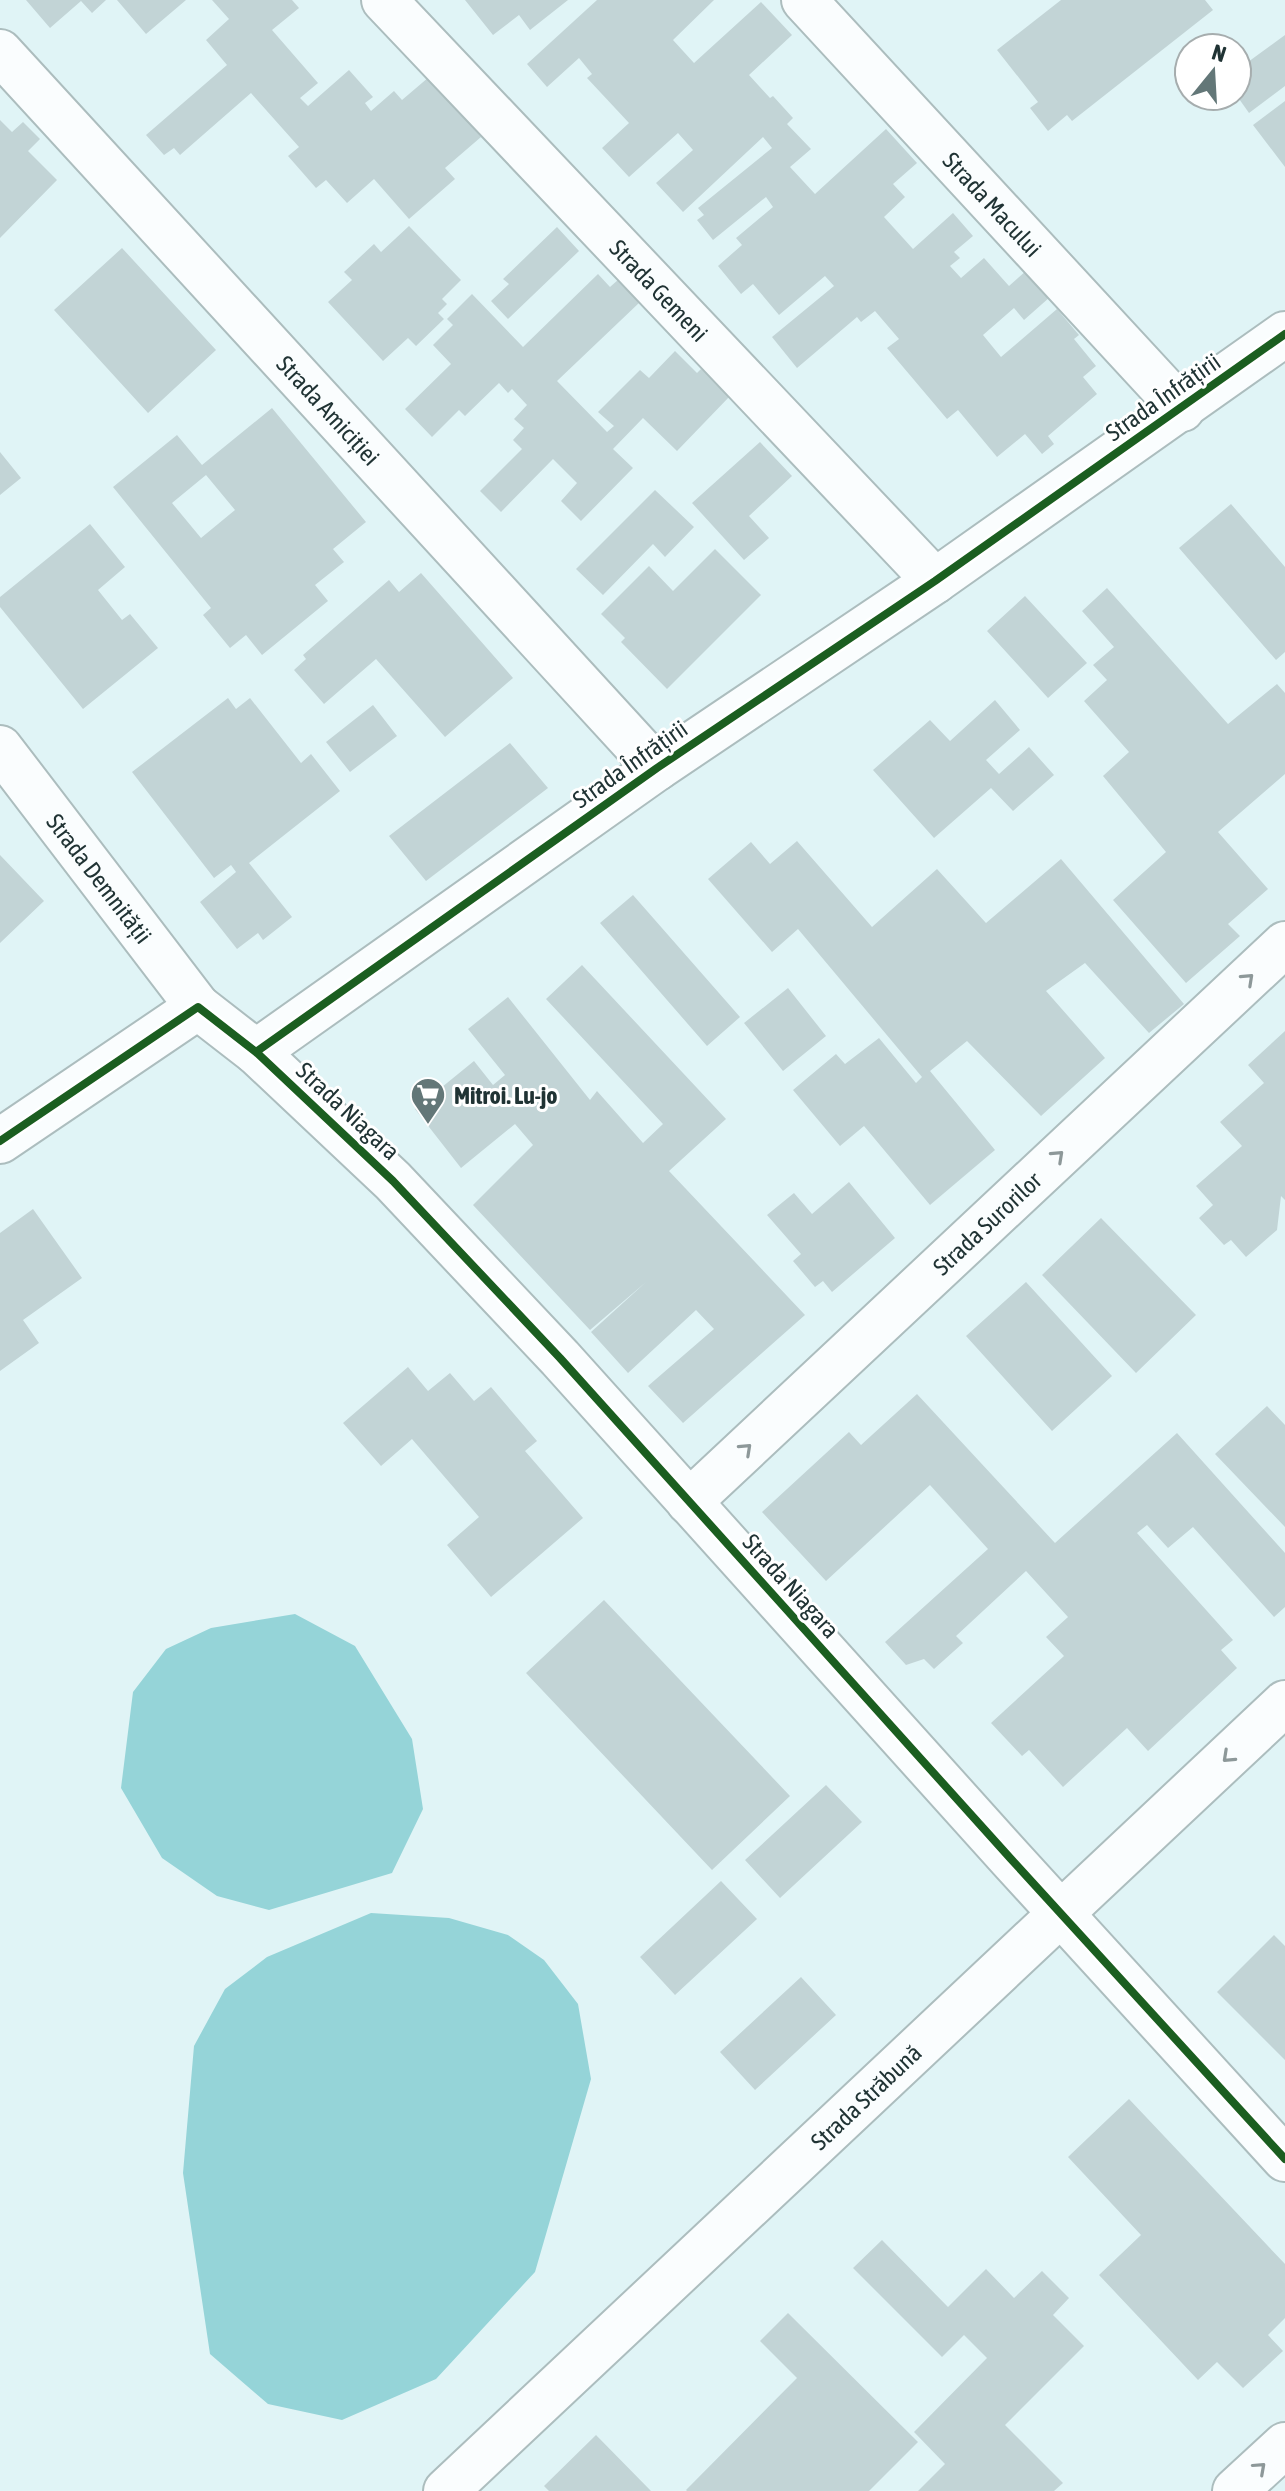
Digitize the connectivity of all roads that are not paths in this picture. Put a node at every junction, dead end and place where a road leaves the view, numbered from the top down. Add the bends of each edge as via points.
1 (384, 0) edge
2 (804, 0) edge
3 (0, 52) edge
4 (1285, 334) edge
5 (1182, 409) junction
6 (935, 581) junction
7 (0, 748) edge
8 (657, 768) junction
9 (1285, 944) edge
10 (198, 1007) junction
11 (256, 1052) junction
12 (0, 1141) edge
13 (689, 1502) junction
14 (1285, 1703) edge
15 (1060, 1914) junction
16 (1285, 2159) edge
17 (1285, 2445) edge
18 (446, 2491) edge
19 (1235, 2491) edge

1 - 6 street, Strada Gemeni
2 - 5 street, Strada Macului
3 - 8 street, Strada Amiciției
4 - 5 street, Strada Înfrățirii
5 - 6 street, Strada Înfrățirii
6 - 8 street, Strada Înfrățirii
7 - 10 street, Strada Demnității
8 - 11 street, Strada Înfrățirii
13 -> 9 street, Strada Surorilor
10 - 11 street
10 - 12 street
11 - 13 street, Strada Niagara via 393,1181
13 - 15 street, Strada Niagara
14 -> 15 street, Strada Străbună
15 - 16 street, Strada Niagara
15 - 18 street, Strada Străbună
19 -> 17 street

